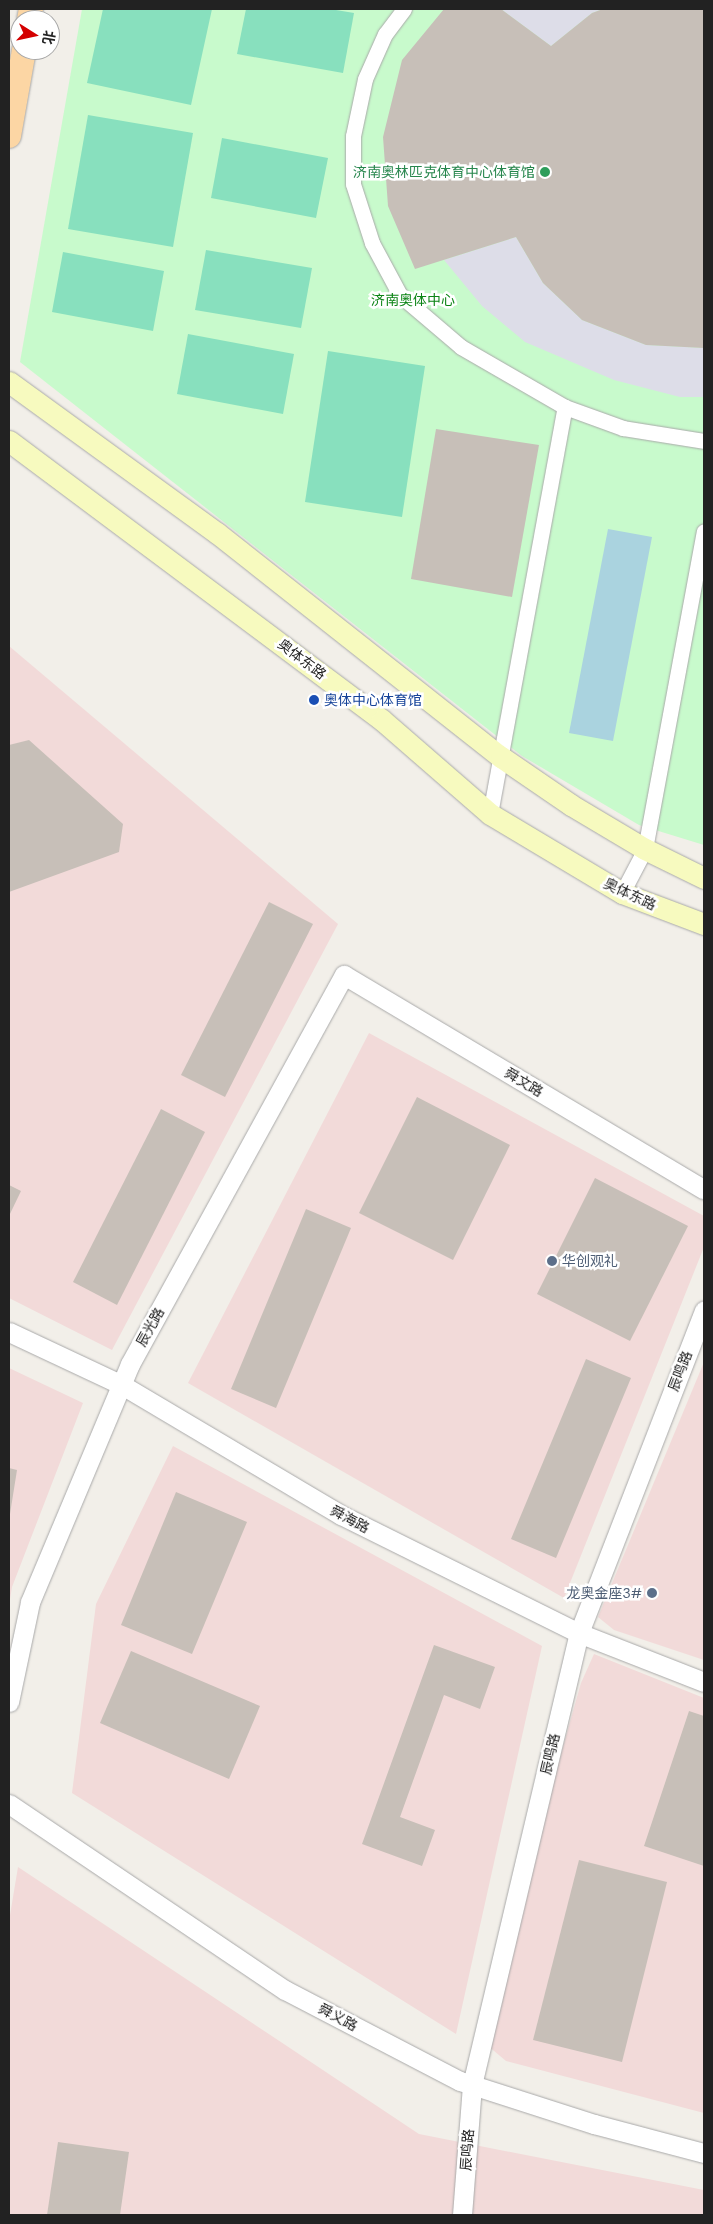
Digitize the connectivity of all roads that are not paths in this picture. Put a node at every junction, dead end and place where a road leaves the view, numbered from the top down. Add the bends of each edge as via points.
1 (404, 9) edge
2 (22, 60) edge
3 (9, 136) edge
4 (9, 382) edge
5 (566, 407) junction
6 (9, 440) edge
7 (704, 441) edge
8 (704, 532) edge
9 (500, 757) junction
10 (490, 814) junction
11 (645, 849) junction
12 (704, 878) edge
13 (622, 893) junction
14 (704, 924) edge
15 (344, 975) joint
16 (704, 1190) edge
17 (704, 1310) edge
18 (9, 1332) edge
19 (122, 1385) junction
20 (579, 1633) junction
21 (704, 1682) edge
22 (9, 1702) edge
23 (9, 1804) edge
24 (472, 2085) junction
25 (704, 2153) edge
26 (462, 2215) edge

1 - 5 street via 385,34 365,79 353,136 353,184 372,243 400,295 461,347
2 - 3 main road
4 - 9 main road via 217,533
5 - 7 street via 623,428
5 - 9 street
6 - 10 main road, 奥体东路 via 382,720
8 - 11 street
9 - 10 street
9 - 11 main road
10 - 13 main road, 奥体东路
11 - 12 main road
11 - 13 street
13 - 14 main road, 奥体东路
15 - 16 street, 舜文路
15 - 19 street, 辰光路
17 - 20 street, 辰鸣路
18 - 19 street, 舜海路
19 - 20 street, 舜海路 via 341,1515
19 - 22 street, 辰光路 via 30,1602
20 - 21 street, 舜海路
20 - 24 street, 辰鸣路
23 - 24 street, 舜义路 via 285,1990
24 - 25 street, 舜义路 via 594,2124
24 - 26 street, 辰鸣路

